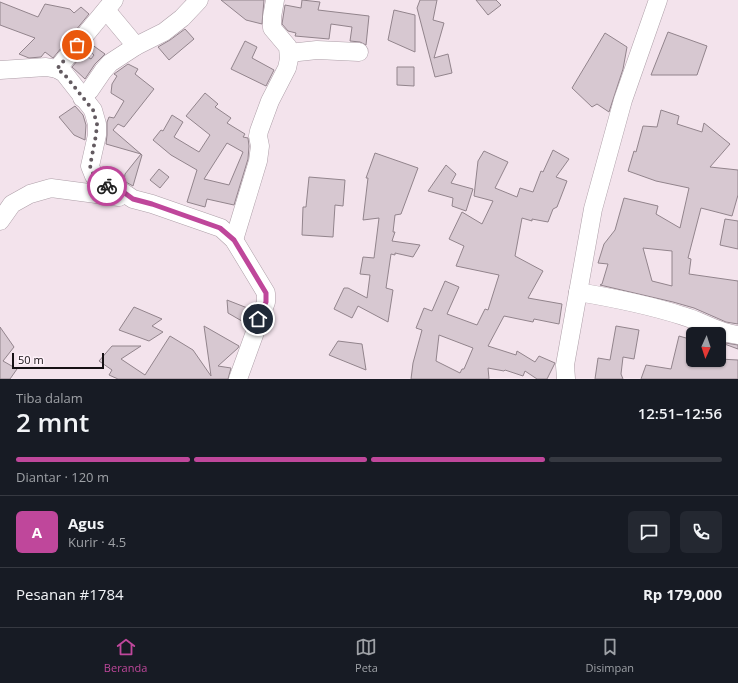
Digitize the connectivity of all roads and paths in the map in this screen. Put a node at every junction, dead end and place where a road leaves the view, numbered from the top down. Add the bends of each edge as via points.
1 (199, 0) edge
2 (275, 0) edge
3 (658, 0) edge
4 (110, 5) edge
5 (136, 46) junction
6 (359, 52) dead end
7 (289, 53) junction
8 (57, 69) junction
9 (0, 70) edge
10 (82, 98) junction
11 (133, 199) junction
12 (6, 200) edge
13 (0, 221) edge
14 (234, 240) junction
15 (578, 292) junction
16 (738, 335) edge
17 (238, 379) edge
18 (566, 379) edge

1 - 5 street via 164,32
2 - 7 street via 272,28 288,47
3 - 15 street via 623,100 594,209
4 - 5 street
4 - 8 street
5 - 10 street via 110,63
6 - 7 street via 317,50
7 - 14 street via 286,68 259,130 258,161
8 - 9 street via 46,67
8 - 10 street via 64,74
10 - 11 street via 93,110 97,124 90,166 94,176
11 - 12 street via 51,188
11 - 14 street via 220,228
12 - 13 street
14 - 17 street via 266,293 266,302
15 - 16 street via 629,301 685,316 705,326
15 - 18 street via 565,365

